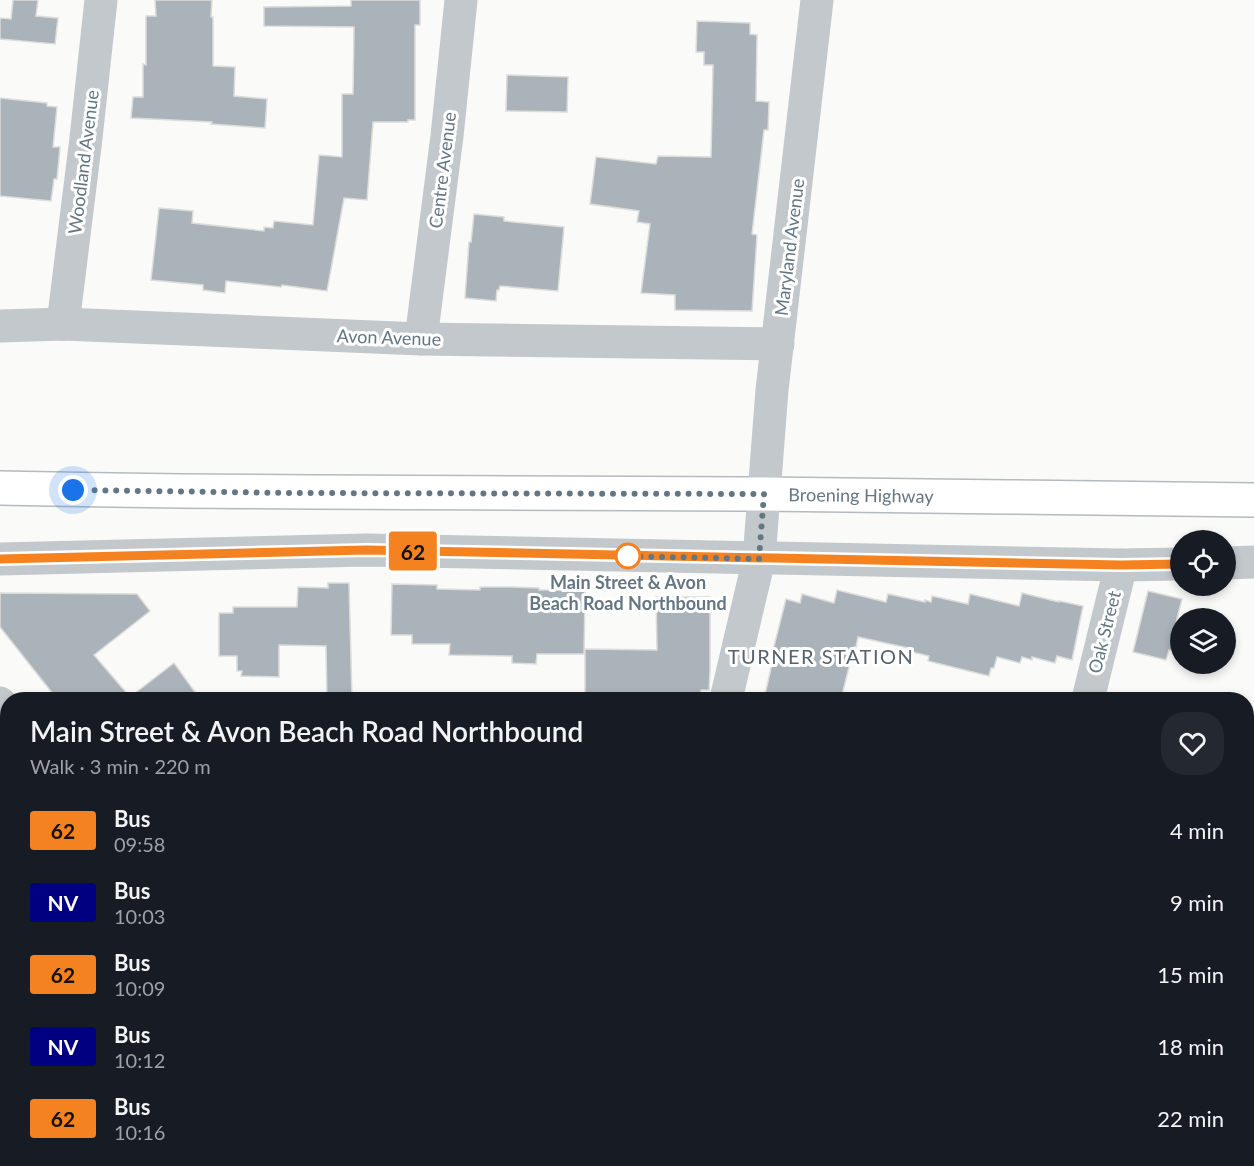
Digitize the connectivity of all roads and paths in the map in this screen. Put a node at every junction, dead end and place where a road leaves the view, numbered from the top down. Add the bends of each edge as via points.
1 (102, 0) edge
2 (461, 0) edge
3 (817, 0) edge
4 (63, 324) junction
5 (0, 326) edge
6 (421, 339) junction
7 (778, 344) junction
8 (0, 488) edge
9 (764, 494) junction
10 (1254, 500) edge
11 (0, 559) edge
12 (759, 559) junction
13 (1254, 562) edge
14 (1236, 563) edge
15 (1170, 564) edge
16 (1121, 565) junction
17 (728, 692) edge
18 (1090, 692) edge

1 - 4 street, Woodland Avenue
2 - 6 street, Centre Avenue
3 - 7 street, Maryland Avenue
4 - 5 street, Avon Avenue
4 - 6 street, Avon Avenue
6 - 7 street, Avon Avenue
7 - 9 street, Maryland Avenue
8 - 9 main road, Broening Highway
9 - 10 main road, Broening Highway
9 - 12 street, Maryland Avenue
11 - 12 street via 366,550
12 - 16 street
12 - 17 street, Maryland Avenue
13 - 14 street
15 - 16 street
16 - 18 street, Oak Street

